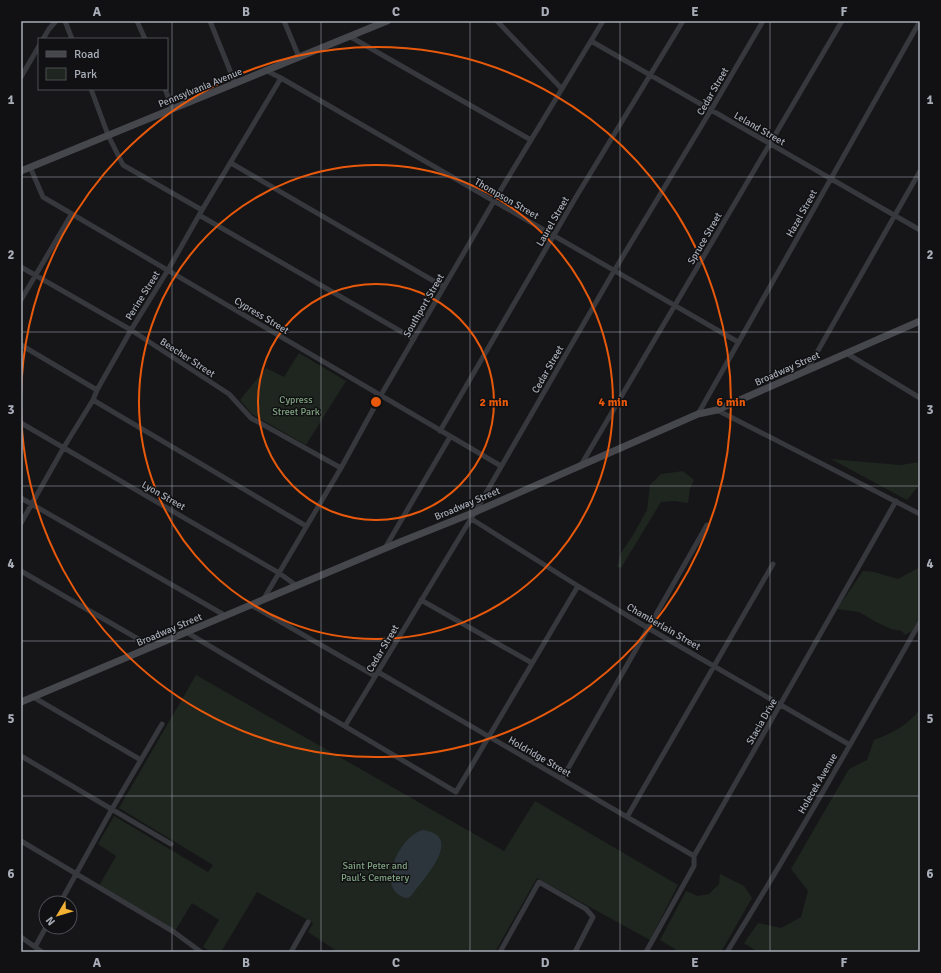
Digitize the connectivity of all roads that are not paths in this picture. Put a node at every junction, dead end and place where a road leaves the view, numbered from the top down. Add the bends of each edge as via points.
1 (56, 21) edge
2 (65, 21) edge
3 (137, 21) edge
4 (210, 21) edge
5 (284, 21) edge
6 (387, 21) edge
7 (497, 21) edge
8 (603, 21) edge
9 (682, 21) edge
10 (763, 21) edge
11 (842, 21) edge
12 (920, 21) edge
13 (349, 36) junction
14 (44, 38) edge
15 (72, 38) edge
16 (144, 38) edge
17 (591, 42) junction
18 (38, 48) edge
19 (299, 57) junction
20 (266, 70) junction
21 (650, 76) junction
22 (21, 77) edge
23 (281, 78) junction
24 (235, 83) junction
25 (562, 89) junction
26 (91, 90) edge
27 (165, 90) edge
28 (173, 109) junction
29 (711, 110) junction
30 (108, 135) junction
31 (532, 140) junction
32 (770, 144) junction
33 (231, 163) junction
34 (30, 167) junction
35 (21, 171) edge
36 (920, 171) edge
37 (830, 179) junction
38 (494, 201) junction
39 (200, 213) junction
40 (71, 215) junction
41 (894, 215) junction
42 (920, 230) edge
43 (554, 236) junction
44 (21, 267) edge
45 (168, 270) junction
46 (614, 271) junction
47 (36, 276) junction
48 (444, 287) junction
49 (21, 300) edge
50 (675, 305) junction
51 (920, 321) edge
52 (131, 330) junction
53 (414, 340) junction
54 (738, 342) junction
55 (21, 345) edge
56 (846, 353) junction
57 (807, 370) junction
58 (97, 390) junction
59 (381, 395) junction
60 (920, 398) edge
61 (93, 400) junction
62 (717, 410) junction
63 (698, 414) junction
64 (21, 423) edge
65 (440, 431) junction
66 (450, 437) junction
67 (64, 447) junction
68 (581, 465) junction
69 (500, 466) junction
70 (341, 468) junction
71 (21, 498) edge
72 (896, 501) junction
73 (32, 504) junction
74 (475, 512) junction
75 (920, 514) edge
76 (470, 518) junction
77 (21, 523) edge
78 (707, 525) dead end
79 (306, 526) junction
80 (385, 548) junction
81 (773, 564) dead end
82 (21, 572) edge
83 (279, 573) junction
84 (297, 586) junction
85 (578, 586) junction
86 (421, 600) junction
87 (262, 601) junction
88 (251, 605) junction
89 (226, 616) junction
90 (920, 622) edge
91 (648, 628) junction
92 (186, 632) junction
93 (152, 647) junction
94 (532, 663) junction
95 (714, 666) junction
96 (376, 674) junction
97 (33, 697) junction
98 (21, 702) edge
99 (780, 704) junction
100 (162, 724) dead end
101 (345, 726) junction
102 (488, 737) junction
103 (850, 745) junction
104 (21, 756) edge
105 (141, 760) junction
106 (562, 779) junction
107 (112, 809) junction
108 (627, 817) junction
109 (21, 841) edge
110 (170, 844) dead end
111 (694, 856) junction
112 (76, 874) junction
113 (64, 895) edge
114 (308, 922) dead end
115 (42, 935) edge
116 (21, 937) edge
117 (35, 947) junction
118 (42, 952) edge
119 (201, 952) edge
120 (291, 952) edge
121 (500, 952) edge
122 (575, 952) edge
123 (646, 952) edge
124 (727, 952) edge

1 - 14 street
2 - 15 street
3 - 16 street
4 - 24 street
5 - 19 street
6 - 13 street, Pennsylvania Avenue
7 - 25 street
8 - 17 street, Southport Street
9 - 21 street, Laurel Street
10 - 29 street, Cedar Street
11 - 32 street, Spruce Street
12 - 37 street, Hazel Street
13 - 19 street, Pennsylvania Avenue
13 - 31 street
17 - 21 street, Leland Street
17 - 25 street, Southport Street
18 - 22 street
19 - 20 street, Pennsylvania Avenue
20 - 23 street, Thompson Street
20 - 24 street, Pennsylvania Avenue
21 - 29 street, Leland Street
21 - 43 street, Laurel Street
23 - 33 street, Perine Street
23 - 38 street, Thompson Street
24 - 28 street, Pennsylvania Avenue
25 - 31 street, Southport Street
26 - 30 street
27 - 28 street
28 - 30 street, Pennsylvania Avenue
29 - 32 street, Leland Street
29 - 46 street, Cedar Street
30 - 34 street, Pennsylvania Avenue
30 - 39 street via 123,164
31 - 38 street, Southport Street
32 - 37 street, Leland Street
32 - 50 street, Spruce Street
33 - 39 street, Perine Street
33 - 48 street
34 - 35 street, Pennsylvania Avenue
34 - 40 street, Cypress Street via 43,197
36 - 41 street
37 - 41 street, Leland Street
37 - 54 street, Hazel Street
38 - 43 street, Thompson Street
38 - 48 street, Southport Street
39 - 45 street, Perine Street
39 - 53 street
40 - 45 street, Cypress Street
40 - 47 street
41 - 42 street, Leland Street
41 - 57 street
43 - 46 street, Thompson Street
43 - 65 street, Laurel Street
44 - 47 street, Beecher Street
45 - 52 street, Perine Street
45 - 59 street, Cypress Street
46 - 50 street, Thompson Street
46 - 69 street, Cedar Street
47 - 49 street
47 - 52 street, Beecher Street
48 - 53 street, Southport Street
50 - 54 street, Thompson Street
50 - 68 street, Spruce Street
51 - 56 street, Broadway Street
52 - 58 street, Perine Street
52 - 70 street, Beecher Street via 229,394 251,418
53 - 59 street, Southport Street
54 - 63 street, Hazel Street
55 - 58 street
56 - 57 street, Broadway Street
56 - 60 street
57 - 62 street, Broadway Street
58 - 61 street, Perine Street
59 - 65 street, Cypress Street
59 - 70 street, Southport Street
61 - 67 street, Perine Street
61 - 79 street
62 - 63 street, Broadway Street
62 - 72 street
63 - 68 street, Broadway Street
64 - 67 street, Lyon Street
65 - 66 street, Cypress Street
66 - 69 street, Cypress Street
66 - 80 street
67 - 73 street, Perine Street
67 - 83 street, Lyon Street
68 - 74 street, Broadway Street
69 - 74 street, Cedar Street
70 - 79 street, Southport Street
71 - 73 street
72 - 75 street
72 - 99 street, Stacia Drive
73 - 77 street, Perine Street
73 - 89 street
74 - 76 street, Cedar Street
74 - 80 street, Broadway Street
76 - 85 street, Chamberlain Street
76 - 86 street, Cedar Street
78 - 91 street
79 - 83 street, Southport Street
80 - 84 street, Broadway Street
81 - 95 street
82 - 93 street
83 - 84 street, Lyon Street
83 - 87 street, Southport Street
84 - 87 street, Broadway Street
85 - 91 street, Chamberlain Street
85 - 94 street
86 - 94 street
86 - 96 street, Cedar Street
87 - 88 street, Broadway Street
88 - 89 street, Broadway Street
88 - 96 street, Holdridge Street
89 - 92 street, Broadway Street
90 - 103 street, Holecek Avenue
91 - 95 street, Chamberlain Street
91 - 106 street
92 - 93 street, Broadway Street
92 - 101 street
93 - 97 street, Broadway Street
94 - 102 street
95 - 99 street, Chamberlain Street
95 - 108 street
96 - 101 street, Cedar Street
96 - 102 street, Holdridge Street
97 - 98 street, Broadway Street
97 - 105 street
99 - 103 street, Chamberlain Street
99 - 111 street, Stacia Drive
100 - 105 street
101 - 102 street via 456,792
102 - 106 street, Holdridge Street
103 - 124 street, Holecek Avenue
104 - 107 street
105 - 107 street
106 - 108 street, Holdridge Street
107 - 110 street
107 - 112 street
108 - 111 street, Holdridge Street
109 - 112 street
111 - 123 street, Stacia Drive via 694,866
112 - 113 street
112 - 119 street via 174,932
114 - 120 street
115 - 117 street
116 - 117 street
117 - 118 street
121 - 122 street via 540,882 586,909 593,916

